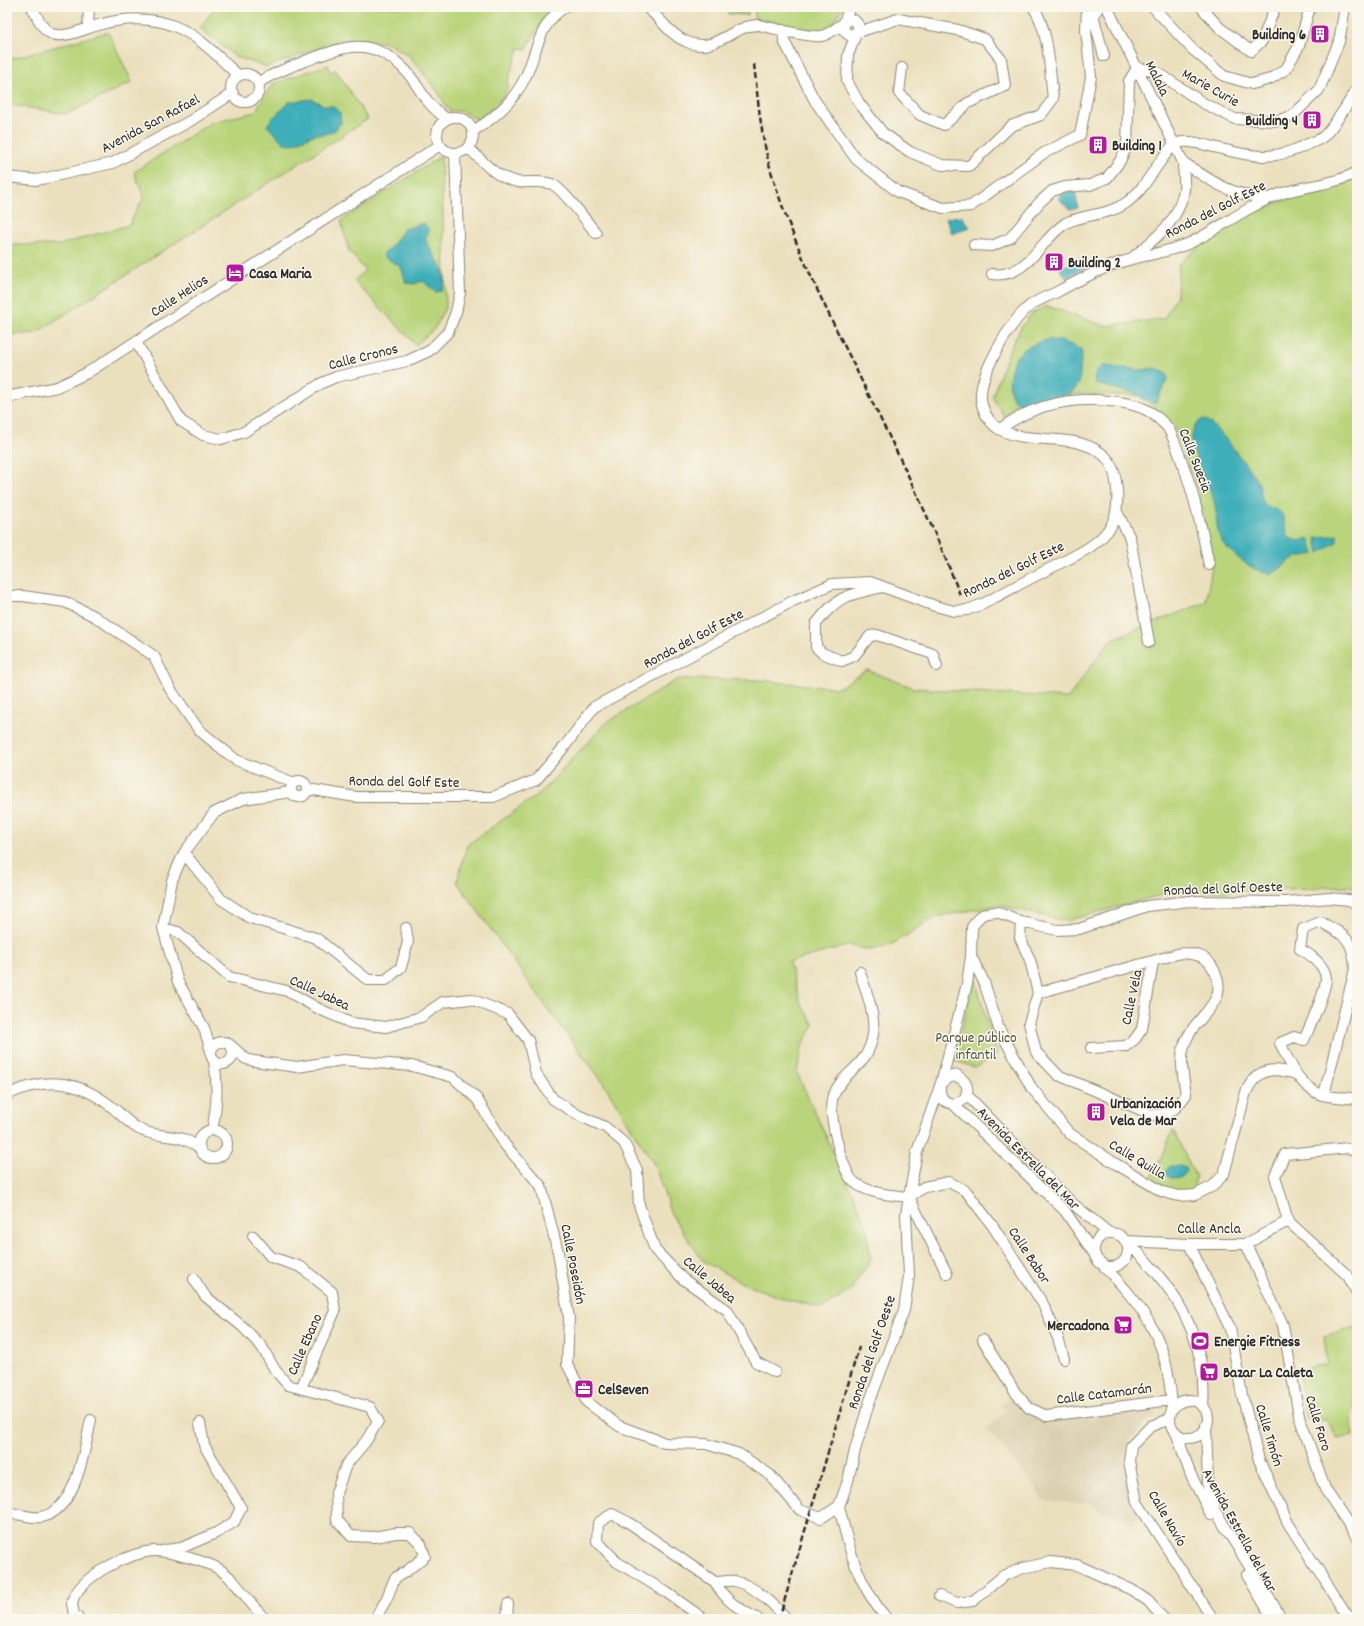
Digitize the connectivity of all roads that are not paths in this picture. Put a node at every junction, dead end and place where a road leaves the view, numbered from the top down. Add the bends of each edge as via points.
1 (32, 7) edge
2 (89, 7) edge
3 (646, 7) edge
4 (850, 7) edge
5 (1033, 7) edge
6 (1087, 7) edge
7 (1099, 7) edge
8 (1107, 7) edge
9 (1153, 7) edge
10 (1201, 7) edge
11 (1275, 7) edge
12 (1310, 7) edge
13 (1345, 7) edge
14 (562, 8) edge
15 (844, 23) junction
16 (88, 27) junction
17 (783, 30) junction
18 (858, 32) junction
19 (1104, 56) dead end
20 (902, 68) dead end
21 (1137, 68) junction
22 (239, 76) junction
23 (258, 83) junction
24 (1357, 89) edge
25 (233, 93) junction
26 (446, 119) junction
27 (473, 130) junction
28 (440, 145) junction
29 (1174, 145) junction
30 (468, 147) junction
31 (455, 153) junction
32 (1183, 162) junction
33 (1357, 172) edge
34 (7, 177) edge
35 (1242, 195) junction
36 (1268, 198) junction
37 (1247, 210) junction
38 (596, 232) dead end
39 (974, 245) dead end
40 (1130, 260) junction
41 (992, 274) dead end
42 (136, 342) junction
43 (7, 397) edge
44 (1000, 429) junction
45 (1117, 512) junction
46 (1209, 565) dead end
47 (883, 587) junction
48 (7, 596) edge
49 (1150, 642) dead end
50 (937, 666) dead end
51 (292, 787) junction
52 (308, 789) junction
53 (184, 853) junction
54 (1357, 904) edge
55 (1021, 922) junction
56 (163, 928) junction
57 (406, 928) dead end
58 (971, 956) junction
59 (1153, 962) junction
60 (860, 972) dead end
61 (1038, 993) junction
62 (204, 1028) junction
63 (227, 1043) junction
64 (1091, 1048) dead end
65 (211, 1051) junction
66 (948, 1057) junction
67 (246, 1059) junction
68 (222, 1062) junction
69 (1296, 1074) junction
70 (960, 1078) junction
71 (941, 1085) junction
72 (966, 1094) junction
73 (7, 1095) edge
74 (1324, 1095) junction
75 (1357, 1099) edge
76 (949, 1102) junction
77 (931, 1112) junction
78 (215, 1130) junction
79 (202, 1136) junction
80 (183, 1139) junction
81 (199, 1147) junction
82 (1357, 1151) edge
83 (909, 1197) junction
84 (1288, 1221) junction
85 (1109, 1234) junction
86 (252, 1236) dead end
87 (1126, 1243) junction
88 (1189, 1244) junction
89 (1246, 1244) junction
90 (1097, 1258) junction
91 (947, 1274) dead end
92 (194, 1279) dead end
93 (1357, 1293) edge
94 (983, 1340) dead end
95 (1064, 1359) dead end
96 (775, 1372) dead end
97 (301, 1388) junction
98 (1172, 1400) junction
99 (1204, 1407) junction
100 (1171, 1415) junction
101 (91, 1420) dead end
102 (200, 1423) dead end
103 (1206, 1425) junction
104 (1176, 1432) junction
105 (839, 1506) junction
106 (7, 1513) edge
107 (1357, 1537) edge
108 (157, 1551) junction
109 (715, 1582) junction
110 (939, 1596) dead end
111 (508, 1604) dead end
112 (262, 1618) edge
113 (79, 1619) edge
114 (375, 1619) edge
115 (508, 1619) edge
116 (704, 1619) edge
117 (758, 1619) edge
118 (787, 1619) edge
119 (887, 1619) edge
120 (1164, 1619) edge
121 (1213, 1619) edge
122 (1273, 1619) edge
123 (1282, 1619) edge
124 (1355, 1619) edge

1 - 16 street via 50,33 60,35
2 - 16 street
3 - 17 street via 684,41 700,46 715,43 750,25
4 - 15 street
5 - 18 street via 1039,15 1047,48 1053,99 1042,115 1011,126 969,166 942,165 910,152 883,133 859,103 847,81 848,55
6 - 17 street via 1086,30 1091,77 1080,135 1044,153 971,206 943,208 898,192 856,159 815,100 784,41
7 - 19 street via 1093,14
8 - 21 street, Malala
9 - 12 street via 1192,49 1224,76 1252,84 1270,79 1286,69 1299,46
10 - 11 street via 1220,28 1251,51 1262,41
13 - 21 street, Marie Curie via 1339,42 1319,90 1292,116 1276,121 1235,119 1203,103 1154,70
14 - 27 street via 541,32 526,76 506,106
15 - 17 street via 834,32 820,37
15 - 18 street via 854,20 859,26
16 - 22 street via 118,20 138,19 174,26 210,48
18 - 20 street via 898,19 958,30 985,39 1001,59 1004,86 968,103 944,125 920,115 899,93
21 - 29 street, Malala
21 - 39 street via 1129,81 1127,146 1120,161 1107,178 1090,186 1065,187 1052,191 1010,238 992,246
22 - 23 street via 252,76
22 - 25 street via 232,86
23 - 25 street via 257,95 251,101 242,101
23 - 26 street via 285,68 332,50 351,46 370,47 403,68 430,104
24 - 29 street via 1324,136 1294,151 1263,157 1239,154 1190,141
25 - 34 street, Avenida San Rafael via 190,121 113,163 37,180
26 - 27 street via 462,118
26 - 28 street via 441,122 436,134
27 - 30 street
28 - 31 street
28 - 42 street, Calle Helios
29 - 32 street, Malala
29 - 41 street via 1141,189 1126,203 1106,213 1067,223 1051,236 1036,255 1015,270 1003,275
30 - 31 street
30 - 38 street via 502,177 518,182 552,184 564,194
31 - 42 street, Calle Cronos via 460,293 448,332 429,351 407,361 336,377 322,383 244,432 221,439 202,435 181,421
32 - 35 street via 1218,186
32 - 40 street via 1184,189 1176,213 1164,232
33 - 36 street, Ronda del Golf Este
35 - 36 street
35 - 37 street
36 - 37 street, Ronda del Golf Este
37 - 40 street, Ronda del Golf Este via 1192,242 1172,250
40 - 44 street, Ronda del Golf Este via 1086,277 1038,301 1026,308 1018,318 993,359 985,376 981,394 983,407 989,419
42 - 43 street, Calle Helios via 87,373 56,388
44 - 45 street, Ronda del Golf Este via 1026,437 1073,441 1101,453 1110,462 1114,472 1118,498
44 - 46 street, Calle Suecia via 1013,419 1033,410 1061,402 1109,401 1140,407 1150,413 1167,427 1176,445 1195,498
45 - 47 street, Ronda del Golf Este via 1104,535 1089,548 967,610 935,606
45 - 49 street via 1130,538
47 - 50 street via 846,596 835,603 816,624 816,647 822,654 842,661 854,656 870,636 877,635 934,654
47 - 52 street, Ronda del Golf Este via 870,582 832,584 793,601 594,707 536,780 493,797 356,797
48 - 51 street via 65,602 94,616 154,656 170,689 199,730 236,760
51 - 52 street via 298,781 303,782
51 - 52 street via 296,797 302,798
51 - 53 street, Calle Poseidón via 243,799 214,813
53 - 56 street, Calle Poseidón via 172,880
53 - 57 street via 221,899 250,918 316,938 368,980 386,980 401,967 408,942
54 - 55 street, Ronda del Golf Oeste via 1349,900 1329,898 1286,902 1190,901 1147,906 1079,929 1057,930
55 - 58 street, Ronda del Golf Oeste via 997,912 987,912 980,916 972,927
55 - 61 street via 1020,938 1030,960
56 - 62 street, Calle Poseidón via 178,982
56 - 96 street, Calle Jabea via 178,932 229,977 288,991 318,1009 351,1023 386,1027 421,1017 443,1002 471,998 508,1014 528,1040 536,1074 554,1099 578,1115 605,1127 624,1143 637,1170 639,1205 655,1250 683,1279 727,1310 756,1362
58 - 66 street, Ronda del Golf Oeste via 967,984
58 - 69 street, Calle Quilla via 984,982 999,1029 1031,1088 1069,1132 1163,1192 1179,1196 1195,1195 1213,1186 1224,1174 1251,1080 1266,1071 1280,1069
59 - 61 street, Calle Vela
59 - 61 street, Calle Vela via 1181,953 1197,954 1210,961 1220,988 1216,1001 1191,1028 1183,1047 1182,1066 1186,1095 1175,1109 1165,1115 1153,1115 1058,1075 1036,1052 1029,1023
59 - 64 street, Calle Vela via 1142,1029 1135,1039 1126,1046
60 - 83 street via 870,1003 874,1031 864,1060 841,1082 832,1097 832,1121 845,1167 853,1182 876,1193
62 - 63 street, Calle Poseidón
62 - 65 street, Calle Poseidón
63 - 65 street via 218,1042
63 - 67 street, Calle Poseidón
63 - 68 street via 233,1053
65 - 68 street, Calle Poseidón
66 - 70 street via 953,1070
66 - 71 street, Ronda del Golf Oeste
67 - 68 street, Calle Poseidón
67 - 105 street, Calle Poseidón via 297,1067 343,1060 405,1065 453,1077 477,1099 505,1145 541,1186 558,1252 569,1318 567,1364 587,1402 619,1426 665,1443 706,1444 739,1454 770,1475 800,1510 820,1518
68 - 78 street via 216,1074
69 - 74 street via 1310,1089
69 - 74 street via 1280,1043 1294,1036 1304,1040 1317,1009 1326,978 1322,966 1300,949 1303,929 1321,922 1343,935 1354,950 1355,969
70 - 71 street via 952,1076
70 - 72 street via 966,1085
71 - 76 street via 940,1095
71 - 77 street, Ronda del Golf Oeste
72 - 76 street via 961,1101
72 - 85 street, Avenida Estrella del Mar via 1072,1203
73 - 80 street via 37,1084 53,1082 72,1085 99,1097 140,1130
74 - 75 street
76 - 77 street via 936,1106
76 - 90 street, Avenida Estrella del Mar via 1065,1211
77 - 83 street, Ronda del Golf Oeste via 917,1152
78 - 79 street
78 - 81 street via 225,1136 227,1145 220,1156 206,1157
79 - 80 street
79 - 81 street
80 - 81 street
82 - 84 street via 1348,1148 1285,1154 1275,1176
83 - 91 street
83 - 95 street, Calle Babor via 924,1187 949,1182 966,1191 992,1225 1043,1304
83 - 105 street, Ronda del Golf Oeste via 906,1214 909,1276 904,1310 868,1406
84 - 89 street, Calle Ancla
84 - 93 street via 1348,1276
85 - 87 street via 1118,1235
85 - 90 street via 1097,1241
86 - 97 street, Calle Ebano via 271,1257 301,1267 332,1292 335,1311
87 - 88 street, Calle Ancla
87 - 90 street via 1126,1256 1119,1265 1108,1266
87 - 99 street via 1136,1250 1166,1284 1187,1317 1200,1356
88 - 89 street, Calle Ancla
88 - 124 street, Calle Timón via 1230,1328 1242,1395 1259,1460 1288,1523 1346,1615
89 - 107 street, Calle Faro via 1283,1325 1299,1416 1325,1489
90 - 98 street, Avenida Estrella del Mar via 1137,1303 1158,1336 1167,1367
92 - 97 street via 205,1296 243,1327 262,1347 275,1370 288,1385
94 - 98 street, Calle Catamarán via 1014,1392 1029,1408 1047,1416
97 - 114 street via 370,1407 378,1421 366,1441 346,1465 336,1493 336,1520 350,1536 374,1537 396,1532 410,1533 421,1544 425,1556 394,1578
98 - 100 street, Avenida Estrella del Mar
99 - 100 street via 1187,1400 1175,1406
99 - 103 street via 1208,1419
100 - 104 street
100 - 121 street, Calle Navío via 1150,1426 1131,1446 1129,1461 1137,1502
101 - 106 street via 77,1478 67,1498 54,1513 39,1517
102 - 108 street via 204,1446 241,1508 234,1522 216,1533 181,1548
103 - 104 street via 1203,1431 1193,1437
103 - 123 street, Avenida Estrella del Mar via 1208,1485 1214,1509
104 - 122 street, Avenida Estrella del Mar via 1190,1473 1209,1511
105 - 119 street via 850,1554 867,1591
108 - 112 street via 220,1569
108 - 113 street via 126,1556 98,1572 79,1591 72,1603 74,1615
109 - 116 street via 628,1522 612,1514 598,1523 597,1541 617,1562
109 - 117 street via 722,1595 739,1609
109 - 118 street via 734,1581 752,1590 770,1600
110 - 120 street via 957,1603 973,1601 1003,1576 1050,1562 1077,1565 1132,1590 1148,1601
111 - 115 street

